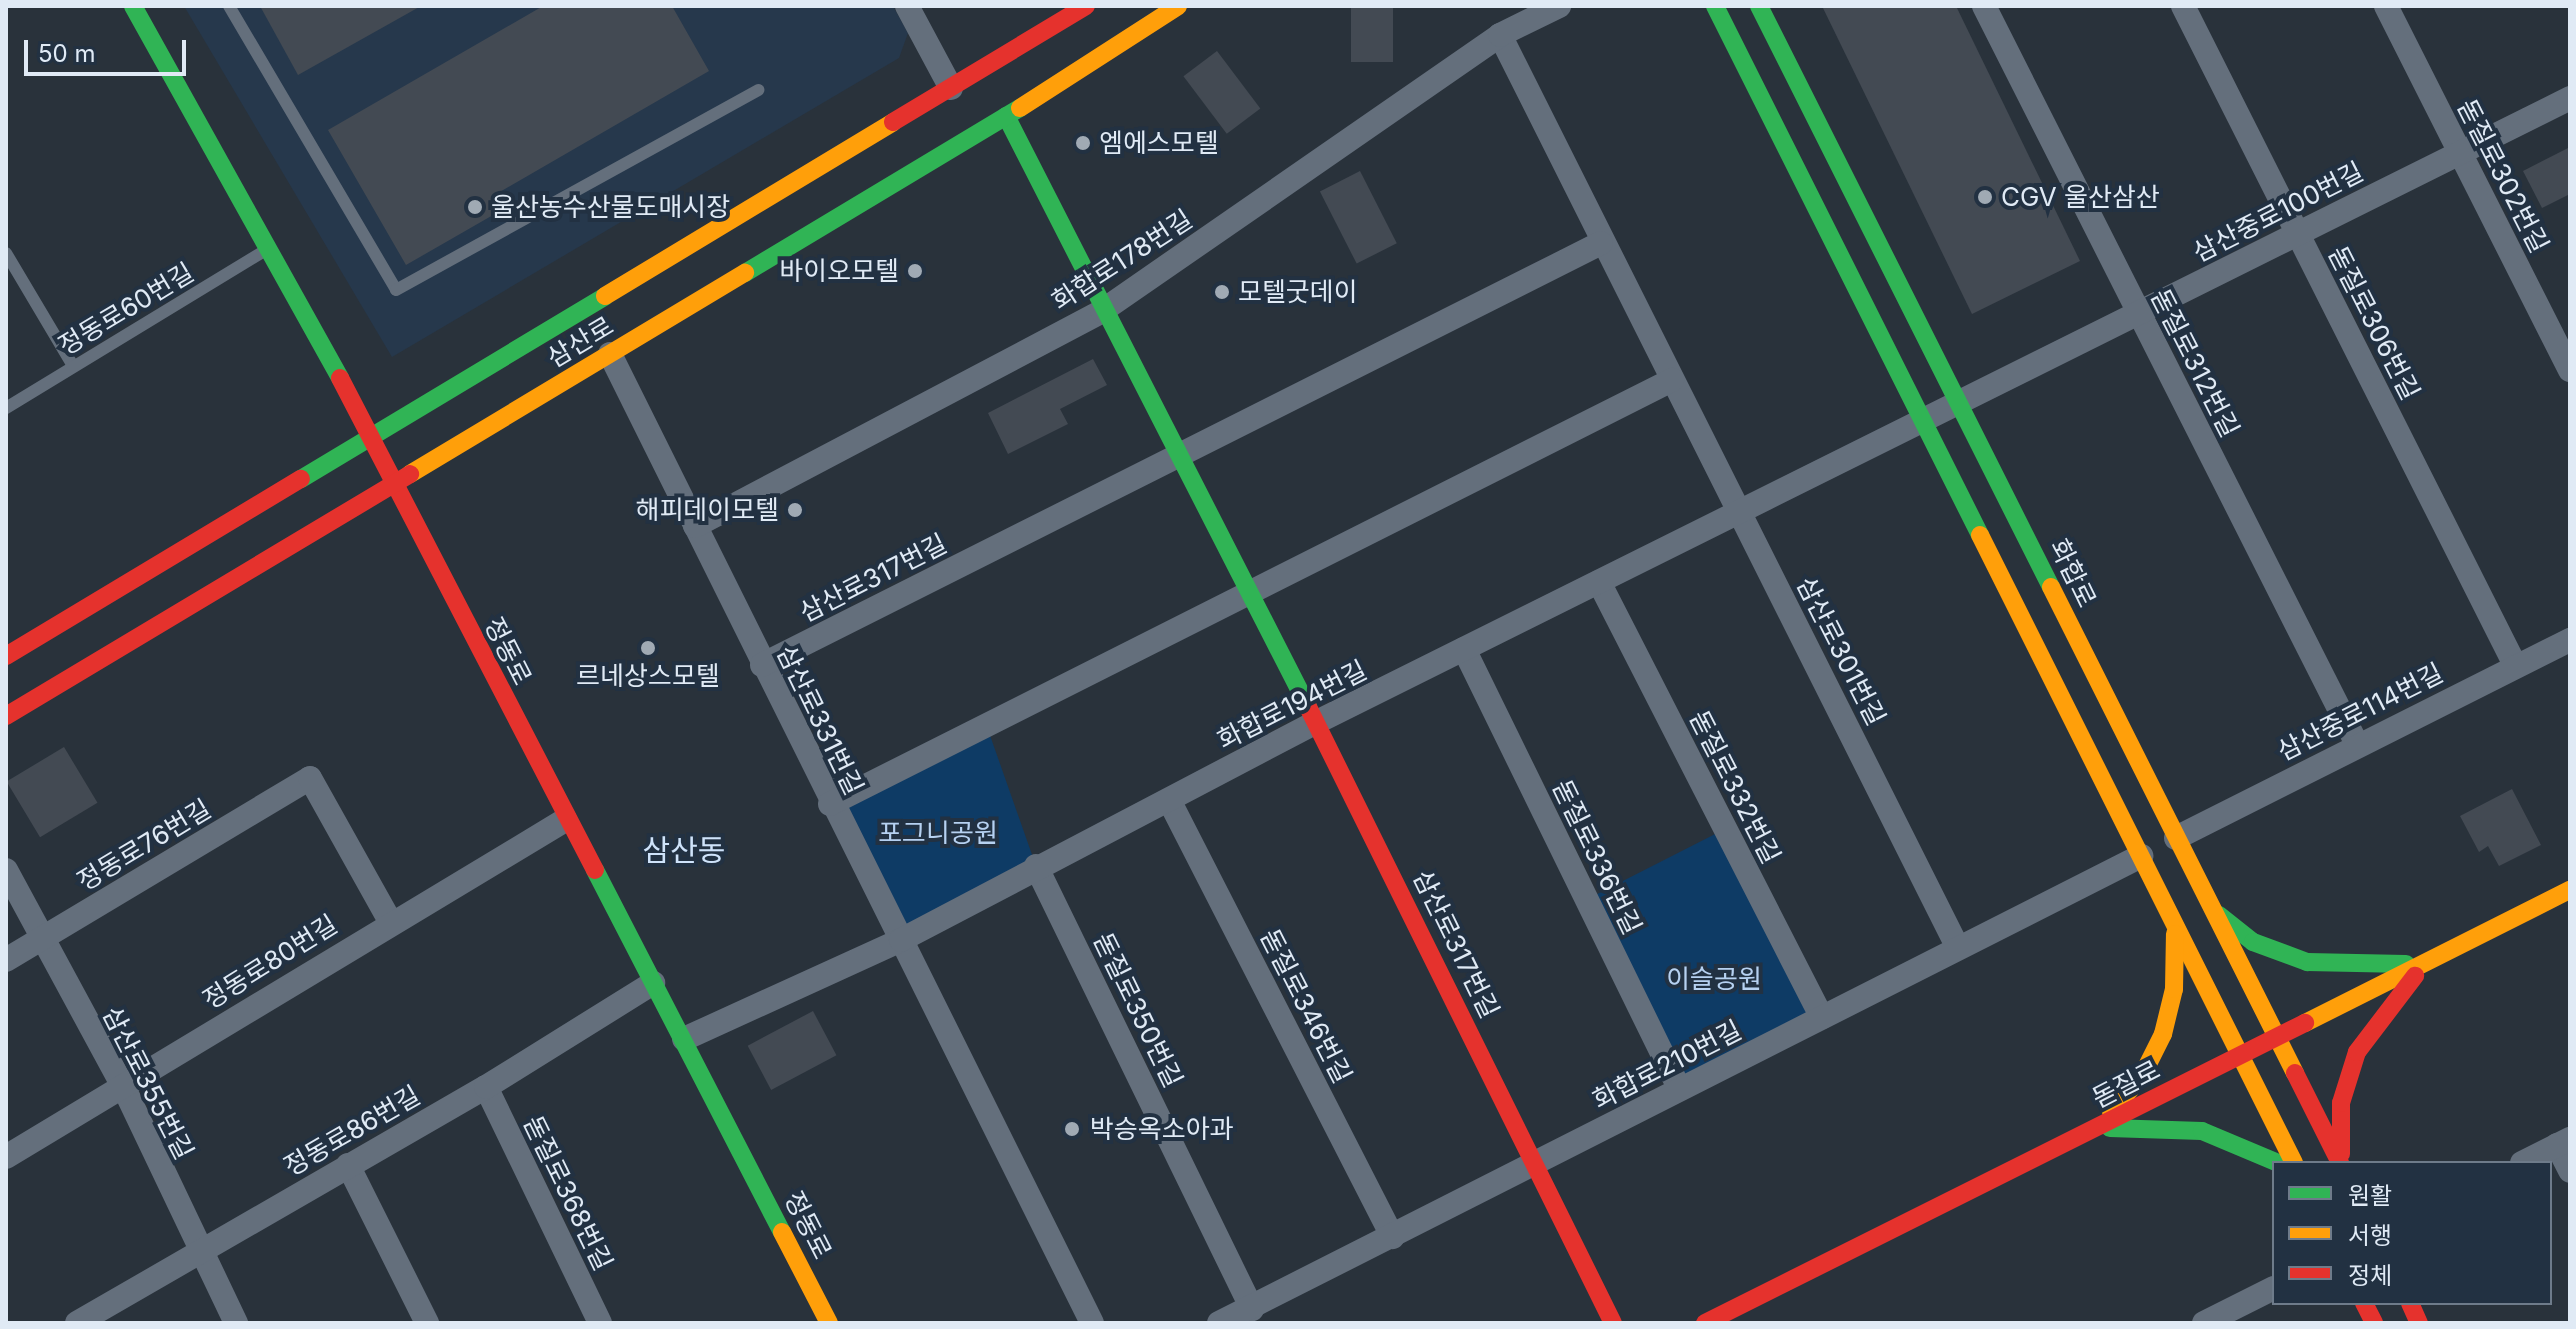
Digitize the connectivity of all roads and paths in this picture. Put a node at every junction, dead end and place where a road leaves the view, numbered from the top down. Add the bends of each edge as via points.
1 (133, 6) edge
2 (229, 6) edge
3 (907, 6) edge
4 (1086, 6) edge
5 (1178, 6) edge
6 (1559, 6) edge
7 (1715, 6) edge
8 (1759, 6) edge
9 (1984, 6) edge
10 (2183, 6) edge
11 (2386, 6) edge
12 (1500, 35) junction
13 (951, 88) junction
14 (758, 90) dead end
15 (2570, 98) edge
16 (1006, 116) junction
17 (2460, 153) junction
18 (2298, 234) junction
19 (1601, 243) junction
20 (270, 247) junction
21 (6, 253) edge
22 (1102, 311) junction
23 (2139, 313) junction
24 (610, 354) junction
25 (73, 366) junction
26 (2570, 370) edge
27 (1672, 380) junction
28 (1960, 402) junction
29 (6, 408) edge
30 (1925, 421) junction
31 (371, 437) junction
32 (1180, 455) junction
33 (394, 483) junction
34 (1741, 512) junction
35 (695, 526) junction
36 (1599, 582) junction
37 (1250, 589) junction
38 (2570, 640) edge
39 (1464, 649) junction
40 (6, 656) edge
41 (762, 665) junction
42 (2515, 665) junction
43 (6, 716) edge
44 (1317, 722) junction
45 (2357, 744) junction
46 (1169, 800) junction
47 (830, 804) junction
48 (565, 820) junction
49 (2176, 838) junction
50 (2141, 856) junction
51 (1036, 866) junction
52 (6, 870) edge
53 (2570, 890) edge
54 (2209, 904) junction
55 (2173, 920) junction
56 (390, 921) junction
57 (40, 940) junction
58 (901, 940) junction
59 (1958, 948) junction
60 (2435, 957) junction
61 (6, 960) edge
62 (653, 983) junction
63 (1822, 1017) junction
64 (2277, 1037) junction
65 (684, 1039) junction
66 (2240, 1056) junction
67 (123, 1086) junction
68 (486, 1087) junction
69 (1680, 1089) junction
70 (2085, 1133) junction
71 (2564, 1142) edge
72 (6, 1157) edge
73 (2274, 1161) edge
74 (2293, 1161) edge
75 (2340, 1161) edge
76 (2341, 1161) edge
77 (2526, 1161) edge
78 (348, 1165) junction
79 (1533, 1165) junction
80 (2570, 1171) edge
81 (1393, 1237) junction
82 (200, 1251) junction
83 (2272, 1289) edge
84 (2365, 1305) edge
85 (1252, 1309) junction
86 (77, 1323) edge
87 (236, 1323) edge
88 (427, 1323) edge
89 (600, 1323) edge
90 (829, 1323) edge
91 (1092, 1323) edge
92 (1219, 1323) edge
93 (1613, 1323) edge
94 (1705, 1323) edge
95 (2204, 1323) edge
96 (2374, 1323) edge

1 - 20 main road, 정동로
2 - 14 lane via 396,290
3 - 13 street
4 - 13 main road, 삼산로
5 - 16 main road, 삼산로
6 - 12 street, 화합로178번길
7 - 30 main road
8 - 28 main road, 화합로
9 - 23 street, 돋질로312번길
10 - 18 street, 돋질로306번길
11 - 17 street, 돋질로302번길
12 - 19 street, 삼산로301번길
12 - 22 street, 화합로178번길
13 - 31 main road, 삼산로
15 - 17 street, 삼산중로100번길
16 - 22 main road, 삼산로317번길
16 - 24 main road, 삼산로
17 - 18 street, 삼산중로100번길
17 - 26 street, 돋질로302번길
18 - 23 street, 삼산중로100번길
18 - 42 street, 돋질로306번길
19 - 27 street, 삼산로301번길
19 - 32 street
20 - 25 lane, 정동로60번길
20 - 31 main road, 정동로
21 - 25 lane
22 - 32 main road, 삼산로317번길
22 - 35 street, 화합로178번길
23 - 28 street, 삼산중로100번길
23 - 45 street, 돋질로312번길
24 - 33 main road, 삼산로
24 - 35 street, 삼산로331번길
25 - 29 lane, 정동로60번길
27 - 34 street, 삼산로301번길
27 - 37 street
28 - 30 street, 삼산중로100번길
28 - 49 main road, 화합로
30 - 34 street, 화합로194번길
30 - 50 main road
31 - 33 main road, 정동로
31 - 40 main road, 삼산로
32 - 37 main road, 삼산로317번길
32 - 41 street, 삼산로317번길
33 - 43 main road, 삼산로
33 - 48 main road, 정동로
34 - 36 street, 화합로194번길
34 - 59 street, 삼산로301번길
35 - 41 street, 삼산로331번길
36 - 39 street, 화합로194번길
36 - 63 street, 돋질로332번길
37 - 44 main road, 삼산로317번길
37 - 47 street
38 - 42 street, 삼산중로114번길
39 - 44 street, 화합로194번길
39 - 69 street, 돋질로336번길
41 - 47 street, 삼산로331번길
42 - 45 street, 삼산중로114번길
44 - 46 street, 화합로194번길
44 - 79 main road, 삼산로317번길
45 - 49 street, 삼산중로114번길
46 - 51 street, 화합로194번길
46 - 81 street, 돋질로346번길
47 - 58 street, 삼산로331번길
48 - 56 street, 정동로80번길
48 - 62 main road, 정동로
49 - 54 main road, 화합로
50 - 55 main road
50 - 59 street, 화합로210번길
51 - 58 street, 화합로194번길
51 - 85 street, 돋질로350번길
52 - 57 street, 삼산로355번길
53 - 60 main road, 돋질로
54 - 55 main road via 2218,937 2210,951 2194,949
54 - 60 main road via 2253,942 2307,962 2380,967
54 - 64 main road, 화합로
55 - 66 main road
55 - 70 main road via 2177,963 2163,1034 2127,1097
56 - 57 street, 정동로76번길 via 310,778
56 - 67 street, 정동로80번길
57 - 61 street, 정동로76번길
57 - 67 street, 삼산로355번길
58 - 65 street, 화합로194번길
58 - 91 street, 삼산로331번길
59 - 63 street, 화합로210번길
60 - 64 main road, 돋질로
60 - 76 main road via 2388,1003 2357,1052 2341,1103
62 - 65 main road, 정동로
62 - 68 street, 정동로86번길
63 - 69 street, 화합로210번길
64 - 66 main road, 돋질로
64 - 75 main road, 화합로
65 - 90 main road, 정동로
66 - 70 main road, 돋질로
66 - 74 main road
67 - 72 street, 정동로80번길
67 - 82 street, 삼산로355번길
68 - 78 street, 정동로86번길
68 - 89 street, 돋질로368번길
69 - 79 street, 화합로210번길
70 - 73 main road via 2132,1125 2190,1129 2228,1137
70 - 94 main road, 돋질로
71 - 77 street
71 - 80 street
78 - 82 street, 정동로86번길
78 - 88 street
79 - 81 street, 화합로210번길
79 - 93 main road, 삼산로317번길
81 - 85 street, 화합로210번길
82 - 86 street, 정동로86번길
82 - 87 street, 삼산로355번길
83 - 95 street
84 - 96 main road
85 - 92 street, 화합로210번길

